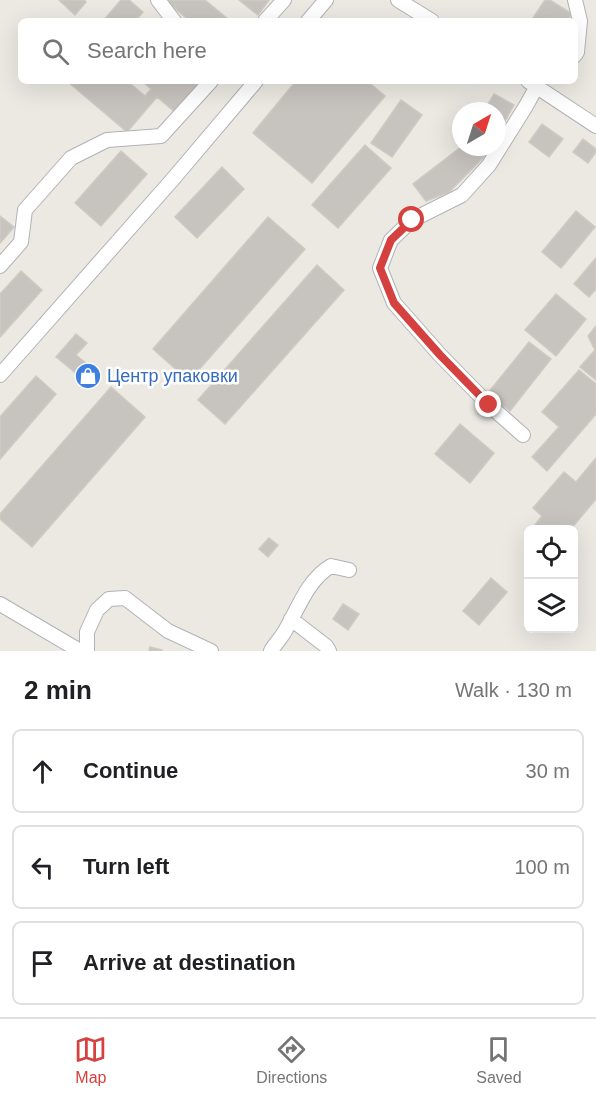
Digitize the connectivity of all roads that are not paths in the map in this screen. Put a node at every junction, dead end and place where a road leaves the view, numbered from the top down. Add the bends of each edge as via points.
1 (158, 0) edge
2 (284, 0) edge
3 (326, 0) edge
4 (398, 0) edge
5 (575, 0) edge
6 (172, 18) edge
7 (268, 18) edge
8 (311, 18) edge
9 (427, 18) edge
10 (578, 42) edge
11 (208, 84) edge
12 (252, 84) edge
13 (538, 87) edge
14 (596, 126) edge
15 (0, 266) edge
16 (0, 375) edge
17 (523, 435) dead end
18 (349, 570) dead end
19 (0, 604) edge
20 (291, 619) junction
21 (80, 651) edge
22 (87, 651) edge
23 (211, 651) edge
24 (271, 651) edge
25 (329, 651) edge

1 - 6 street
2 - 7 street
3 - 8 street
4 - 9 street
5 - 10 street via 580,21
11 - 15 street via 161,136 107,140 71,158 25,210 21,242
12 - 16 street
13 - 14 street
13 - 17 street via 489,165 462,195 412,220 391,240 380,268 394,303 440,355
18 - 20 street via 331,566 321,571
19 - 21 street
20 - 24 street
20 - 25 street
22 - 23 street via 87,632 97,610 109,599 125,598 168,631

